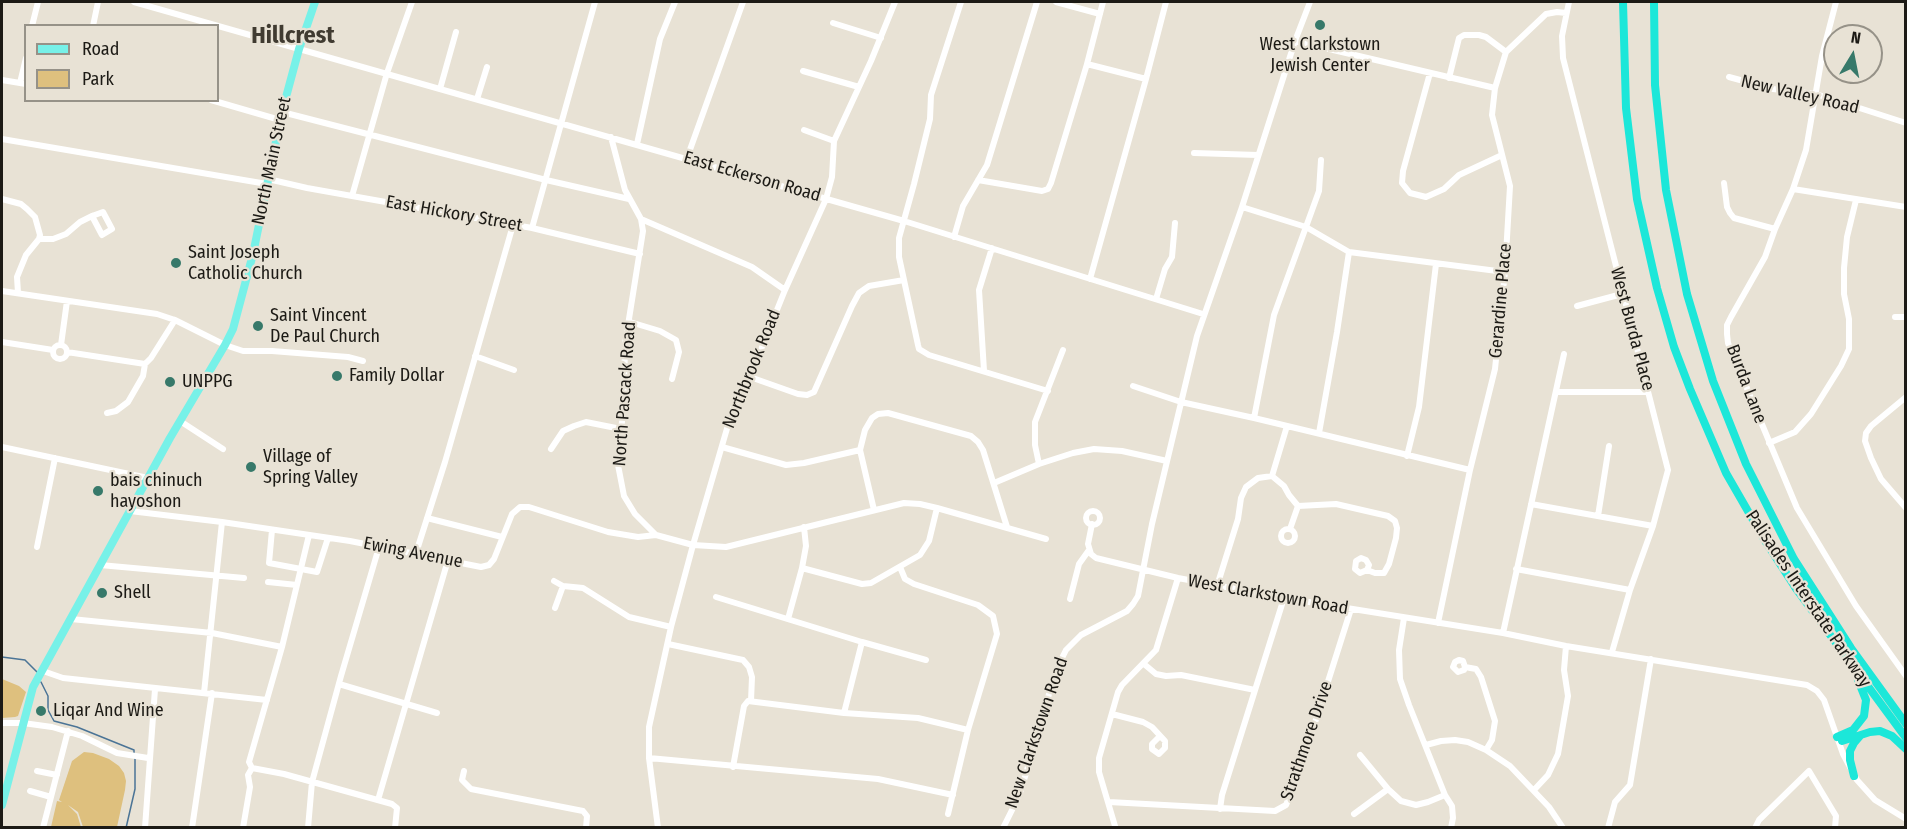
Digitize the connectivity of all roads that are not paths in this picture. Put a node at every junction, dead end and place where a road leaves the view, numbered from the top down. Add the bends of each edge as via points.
1 (38, 2) edge
2 (98, 2) edge
3 (134, 2) edge
4 (315, 2) edge
5 (412, 2) edge
6 (595, 2) edge
7 (675, 2) edge
8 (743, 2) edge
9 (895, 2) edge
10 (961, 2) edge
11 (1037, 2) edge
12 (1056, 2) edge
13 (1103, 2) edge
14 (1166, 2) edge
15 (1310, 2) edge
16 (1569, 2) edge
17 (1623, 2) edge
18 (1654, 2) edge
19 (1836, 2) edge
20 (1566, 13) junction
21 (1100, 14) junction
22 (833, 23) dead end
23 (32, 24) edge
24 (93, 24) edge
25 (211, 24) edge
26 (219, 26) edge
27 (456, 32) dead end
28 (881, 38) junction
29 (1294, 40) junction
30 (299, 49) junction
31 (1506, 51) junction
32 (1087, 64) junction
33 (487, 67) dead end
34 (803, 71) dead end
35 (387, 73) junction
36 (1430, 73) junction
37 (1729, 77) dead end
38 (1449, 78) junction
39 (1146, 79) junction
40 (2, 80) edge
41 (23, 84) edge
42 (859, 87) junction
43 (440, 88) junction
44 (1495, 88) junction
45 (1816, 94) junction
46 (477, 99) junction
47 (219, 102) edge
48 (281, 116) junction
49 (560, 123) junction
50 (1905, 123) edge
51 (804, 130) dead end
52 (369, 135) junction
53 (611, 137) junction
54 (2, 139) edge
55 (834, 141) junction
56 (637, 144) junction
57 (1194, 153) dead end
58 (1258, 155) junction
59 (1502, 155) junction
60 (687, 158) junction
61 (1322, 160) dead end
62 (546, 180) junction
63 (978, 180) junction
64 (268, 181) junction
65 (1724, 183) dead end
66 (1793, 189) junction
67 (352, 196) junction
68 (2, 199) edge
69 (826, 199) junction
70 (629, 200) junction
71 (1856, 200) junction
72 (1242, 207) junction
73 (1905, 207) edge
74 (92, 216) dead end
75 (641, 219) junction
76 (904, 221) junction
77 (1175, 223) dead end
78 (513, 225) junction
79 (1306, 227) junction
80 (532, 228) junction
81 (1775, 229) junction
82 (954, 237) junction
83 (39, 239) junction
84 (992, 248) junction
85 (1349, 252) junction
86 (640, 254) junction
87 (1436, 264) junction
88 (1505, 272) junction
89 (1090, 279) junction
90 (904, 280) junction
91 (785, 290) junction
92 (2, 291) edge
93 (18, 293) junction
94 (1622, 294) junction
95 (1156, 300) junction
96 (67, 301) junction
97 (1577, 306) dead end
98 (1203, 314) junction
99 (1895, 317) dead end
100 (1905, 317) edge
101 (175, 320) junction
102 (630, 322) junction
103 (2, 342) edge
104 (61, 345) junction
105 (225, 345) junction
106 (53, 350) junction
107 (1063, 350) dead end
108 (67, 352) junction
109 (1564, 354) dead end
110 (475, 356) junction
111 (363, 362) dead end
112 (145, 364) junction
113 (514, 370) dead end
114 (984, 370) junction
115 (750, 377) junction
116 (672, 379) dead end
117 (1133, 386) dead end
118 (1048, 391) junction
119 (1556, 392) junction
120 (1648, 392) junction
121 (1905, 397) edge
122 (1181, 402) junction
123 (107, 413) dead end
124 (1254, 418) junction
125 (180, 421) junction
126 (1287, 426) junction
127 (621, 429) junction
128 (1319, 433) junction
129 (1769, 443) junction
130 (1609, 446) dead end
131 (2, 447) edge
132 (722, 447) junction
133 (223, 449) dead end
134 (551, 449) dead end
135 (860, 450) junction
136 (1407, 456) junction
137 (56, 458) junction
138 (1167, 460) junction
139 (1039, 464) junction
140 (1470, 470) junction
141 (1272, 476) junction
142 (148, 478) junction
143 (994, 483) junction
144 (1903, 498) edge
145 (1530, 504) junction
146 (1298, 506) junction
147 (937, 508) junction
148 (1905, 508) edge
149 (874, 510) junction
150 (130, 511) junction
151 (1598, 516) junction
152 (427, 518) junction
153 (222, 522) junction
154 (1092, 524) dead end
155 (1653, 526) junction
156 (804, 527) junction
157 (1007, 527) junction
158 (1290, 529) dead end
159 (272, 530) junction
160 (656, 535) junction
161 (309, 536) junction
162 (502, 537) junction
163 (328, 538) junction
164 (1046, 539) dead end
165 (693, 545) junction
166 (37, 547) dead end
167 (379, 547) junction
168 (1089, 550) junction
169 (416, 553) junction
170 (448, 560) junction
171 (100, 565) junction
172 (900, 567) junction
173 (300, 568) junction
174 (802, 568) junction
175 (1144, 569) junction
176 (1516, 569) junction
177 (1368, 570) dead end
178 (217, 576) junction
179 (244, 578) dead end
180 (1178, 578) junction
181 (554, 581) dead end
182 (268, 582) dead end
183 (297, 585) junction
184 (1217, 585) junction
185 (563, 586) junction
186 (1630, 590) junction
187 (716, 597) dead end
188 (1284, 598) junction
189 (1070, 599) dead end
190 (555, 608) dead end
191 (1351, 609) junction
192 (1404, 618) junction
193 (71, 619) junction
194 (788, 619) junction
195 (1438, 623) junction
196 (671, 627) junction
197 (1824, 627) junction
198 (212, 633) junction
199 (1503, 633) junction
200 (862, 642) junction
201 (668, 644) junction
202 (1566, 646) junction
203 (282, 647) junction
204 (1612, 652) junction
205 (926, 660) dead end
206 (1651, 660) junction
207 (1144, 664) junction
208 (1465, 667) dead end
209 (40, 675) junction
210 (1905, 676) edge
211 (339, 684) junction
212 (155, 689) junction
213 (1255, 690) junction
214 (208, 693) junction
215 (267, 700) junction
216 (751, 701) junction
217 (406, 704) junction
218 (437, 713) dead end
219 (844, 713) junction
220 (1112, 714) junction
221 (2, 723) edge
222 (23, 723) junction
223 (1905, 724) edge
224 (968, 730) junction
225 (68, 731) junction
226 (1867, 732) junction
227 (1160, 736) dead end
228 (1905, 738) edge
229 (1838, 739) junction
230 (1426, 746) junction
231 (1905, 749) edge
232 (1486, 750) junction
233 (1360, 756) dead end
234 (148, 758) junction
235 (649, 758) junction
236 (733, 767) junction
237 (252, 768) junction
238 (37, 771) dead end
239 (464, 771) dead end
240 (57, 775) junction
241 (1854, 776) junction
242 (312, 782) junction
243 (1388, 789) junction
244 (1534, 790) junction
245 (30, 791) dead end
246 (952, 795) junction
247 (1445, 795) junction
248 (51, 797) junction
249 (378, 800) junction
250 (1108, 802) junction
251 (2, 805) edge
252 (1220, 809) junction
253 (948, 814) dead end
254 (1354, 814) dead end
255 (1905, 817) edge
256 (1115, 826) edge
257 (43, 828) edge
258 (145, 828) edge
259 (192, 828) edge
260 (243, 828) edge
261 (308, 828) edge
262 (395, 828) edge
263 (586, 828) edge
264 (658, 828) edge
265 (1003, 828) edge
266 (1451, 828) edge
267 (1563, 828) edge
268 (1608, 828) edge
269 (1755, 828) edge
270 (1835, 828) edge

1 - 23 street
2 - 24 street
3 - 25 street, East Eckerson Road
4 - 30 main road, North Main Street
5 - 35 street
6 - 49 street
7 - 56 street via 660,39
8 - 60 street
9 - 28 street
10 - 76 street via 931,95 930,119
11 - 63 street via 987,165
12 - 21 street
13 - 21 street
14 - 39 street
15 - 29 street
16 - 20 street, West Burda Place
17 - 197 highway, Palisades Interstate Parkway via 1624,86 1632,169 1669,332 1698,411 1733,487
18 - 223 highway, Palisades Interstate Parkway via 1655,93 1666,190 1681,272 1710,374 1743,458 1794,559
19 - 45 street, Burda Lane
20 - 31 street via 1546,14
20 - 94 street, West Burda Place via 1563,58
21 - 32 street
22 - 28 street
26 - 30 street, East Eckerson Road
27 - 43 street
28 - 42 street
29 - 36 street
29 - 58 street
30 - 35 street, East Eckerson Road
30 - 48 main road, North Main Street
31 - 38 street via 1486,37 1464,35 1459,38
31 - 44 street, Gerardine Place
32 - 39 street
32 - 63 street via 1048,189
33 - 46 street
34 - 42 street
35 - 43 street, East Eckerson Road
35 - 52 street
36 - 38 street
36 - 59 street via 1403,171 1402,183 1410,193 1426,197 1459,175
37 - 45 street, New Valley Road via 1773,89
38 - 44 street
39 - 89 street
40 - 41 street
42 - 55 street
43 - 46 street, East Eckerson Road
44 - 59 street, Gerardine Place via 1492,115
45 - 50 street, New Valley Road
45 - 66 street, Burda Lane via 1806,150
46 - 49 street, East Eckerson Road
47 - 48 street
48 - 52 street
48 - 64 main road, North Main Street
49 - 53 street, East Eckerson Road
49 - 62 street
51 - 55 street
52 - 62 street
52 - 67 street
53 - 56 street, East Eckerson Road
53 - 70 street
54 - 64 street, East Hickory Street
55 - 69 street, Northbrook Road
56 - 60 street, East Eckerson Road
57 - 58 street
58 - 72 street
59 - 88 street, Gerardine Place via 1510,186
60 - 69 street, East Eckerson Road
61 - 79 street via 1319,191
62 - 70 street
62 - 80 street
63 - 82 street via 963,206
64 - 67 street, East Hickory Street
64 - 105 main road, North Main Street via 239,310
65 - 81 street via 1727,207 1734,218
66 - 71 street
66 - 81 street, Burda Lane
67 - 78 street, East Hickory Street
68 - 83 street via 21,204 35,218
69 - 76 street, East Eckerson Road
69 - 91 street, Northbrook Road
70 - 75 street
71 - 73 street
71 - 129 street via 1844,268 1849,349 1796,432
72 - 79 street
72 - 98 street
74 - 83 street via 60,236
75 - 86 street, North Pascack Road
75 - 91 street via 752,267
76 - 82 street, East Eckerson Road
76 - 90 street via 898,246
77 - 95 street via 1172,257
78 - 80 street, East Hickory Street
78 - 110 street
79 - 85 street
79 - 124 street via 1274,315
80 - 86 street, East Hickory Street
81 - 129 street, Burda Lane via 1765,257 1731,317 1727,334
82 - 84 street, East Eckerson Road
83 - 93 street via 26,255 17,277
84 - 89 street, East Eckerson Road
84 - 114 street via 979,290
85 - 87 street
85 - 128 street
86 - 102 street, North Pascack Road
87 - 88 street
87 - 136 street via 1419,407
88 - 140 street, Gerardine Place via 1495,369
89 - 95 street, East Eckerson Road
90 - 114 street via 919,349
90 - 115 street via 869,286 860,293 814,392 798,394
91 - 115 street, Northbrook Road
92 - 93 street
93 - 96 street
94 - 97 street
94 - 120 street, West Burda Place
95 - 98 street, East Eckerson Road
96 - 101 street
96 - 104 street
98 - 122 street
99 - 100 street
101 - 105 street
101 - 112 street
102 - 116 street via 676,340 679,352
102 - 127 street, North Pascack Road
103 - 106 street
104 - 106 street
104 - 108 street
105 - 111 street via 243,351 348,357
105 - 125 main road, North Main Street
106 - 108 street via 61,359
107 - 118 street
108 - 112 street
109 - 119 street
110 - 113 street
110 - 152 street
112 - 123 street via 143,376 128,402
114 - 118 street
115 - 132 street, Northbrook Road via 733,408
117 - 122 street
118 - 139 street via 1035,422
119 - 120 street
119 - 145 street
120 - 155 street, West Burda Place via 1668,470
121 - 144 street via 1870,426 1865,441 1881,479
122 - 124 street
122 - 138 street
124 - 126 street
125 - 133 street
125 - 142 main road, North Main Street
126 - 128 street
126 - 141 street
127 - 134 street via 586,422 563,431
127 - 160 street, North Pascack Road via 618,465 624,496
128 - 136 street
129 - 210 street, Burda Lane via 1806,525
130 - 151 street
131 - 137 street
132 - 135 street via 786,465
132 - 165 street, Northbrook Road
135 - 143 street via 872,418 888,413 971,436 983,450
135 - 149 street
136 - 140 street
137 - 142 street
137 - 166 street
138 - 139 street via 1094,449
138 - 175 street
139 - 143 street
140 - 195 street, Gerardine Place
141 - 146 street
141 - 184 street via 1258,478 1246,487
142 - 150 main road, North Main Street
143 - 157 street
144 - 148 street
145 - 151 street
145 - 176 street
146 - 158 street
146 - 177 street via 1336,504 1395,521 1396,538 1389,564 1384,573
147 - 149 street via 904,503
147 - 157 street
147 - 172 street via 929,541 920,555
149 - 156 street
150 - 153 street, Ewing Avenue
150 - 171 main road, North Main Street
151 - 155 street
152 - 162 street
152 - 169 street
153 - 159 street, Ewing Avenue
153 - 178 street
154 - 168 street
155 - 186 street, West Burda Place
156 - 165 street via 726,547
156 - 174 street
157 - 164 street
159 - 161 street, Ewing Avenue
159 - 173 street via 269,563
160 - 162 street, Ewing Avenue via 638,537 608,532 520,507 512,514
160 - 165 street
161 - 163 street, Ewing Avenue
161 - 173 street
162 - 170 street, Ewing Avenue via 489,565
163 - 167 street, Ewing Avenue
163 - 173 street via 317,572
165 - 196 street
167 - 169 street, Ewing Avenue
167 - 211 street
168 - 175 street, West Clarkstown Road via 1096,558
168 - 189 street via 1078,564
169 - 170 street, Ewing Avenue
170 - 217 street
171 - 178 street
171 - 193 main road, North Main Street
172 - 174 street via 862,584
172 - 224 street via 905,579 914,584 978,605 993,616 997,634
173 - 183 street
174 - 194 street
175 - 180 street, West Clarkstown Road
175 - 265 street, New Clarkstown Road via 1133,604 1118,617 1081,635 1060,659 1020,794
176 - 186 street
176 - 199 street
178 - 179 street
178 - 198 street
180 - 184 street, West Clarkstown Road
180 - 207 street via 1156,650
181 - 185 street
182 - 183 street
183 - 203 street
184 - 188 street, West Clarkstown Road
185 - 190 street
185 - 196 street via 583,588 629,617
186 - 204 street, West Burda Place
187 - 194 street
188 - 191 street, West Clarkstown Road
188 - 213 street
191 - 192 street, West Clarkstown Road
191 - 252 street, Strathmore Drive via 1287,805 1275,811
192 - 195 street, West Clarkstown Road
192 - 230 street via 1400,679
193 - 198 street
193 - 209 main road, North Main Street
194 - 200 street
195 - 199 street, West Clarkstown Road
196 - 201 street
197 - 228 highway, Palisades Interstate Parkway
197 - 229 highway via 1858,680 1866,700 1860,722
198 - 203 street
198 - 214 street
199 - 202 street, West Clarkstown Road
200 - 205 street
200 - 219 street
201 - 216 street via 743,660 752,676
201 - 235 street via 649,727
202 - 204 street, West Clarkstown Road
202 - 244 street via 1568,696 1558,754 1548,775
203 - 215 street
204 - 206 street, West Clarkstown Road
206 - 229 street, West Clarkstown Road via 1807,685 1824,700
206 - 268 street via 1630,785 1615,802
207 - 213 street via 1156,674 1181,675
207 - 220 street via 1122,685
208 - 232 street via 1476,669 1481,677 1495,721
209 - 212 street
209 - 222 main road, North Main Street via 29,697
211 - 217 street
211 - 242 street
212 - 214 street
212 - 234 street
213 - 252 street
214 - 215 street
214 - 259 street
215 - 237 street via 249,762
216 - 219 street
216 - 236 street via 744,706
217 - 218 street
217 - 249 street
219 - 224 street via 918,718
220 - 227 street via 1143,722
220 - 250 street via 1098,765
221 - 222 street
222 - 225 street
222 - 251 main road, North Main Street
224 - 246 street
225 - 234 street via 117,753
225 - 240 street
226 - 229 highway
226 - 231 highway via 1887,733
226 - 241 highway via 1850,749
229 - 241 street, West Clarkstown Road
230 - 232 street via 1455,740
230 - 247 street
232 - 244 street via 1510,766
233 - 243 street
234 - 258 street
235 - 236 street
235 - 264 street
236 - 246 street via 878,779
237 - 242 street
237 - 260 street
238 - 240 street
239 - 263 street via 462,780 471,789 583,811 587,816
240 - 248 street
241 - 255 street, West Clarkstown Road via 1871,796
242 - 249 street
242 - 261 street
243 - 247 street via 1401,801 1416,805
243 - 254 street
244 - 267 street
245 - 248 street
246 - 253 street
247 - 266 street via 1452,806
248 - 257 street
249 - 262 street via 397,808
250 - 252 street, Strathmore Drive
250 - 256 street
269 - 270 street via 1809,771 1836,816

